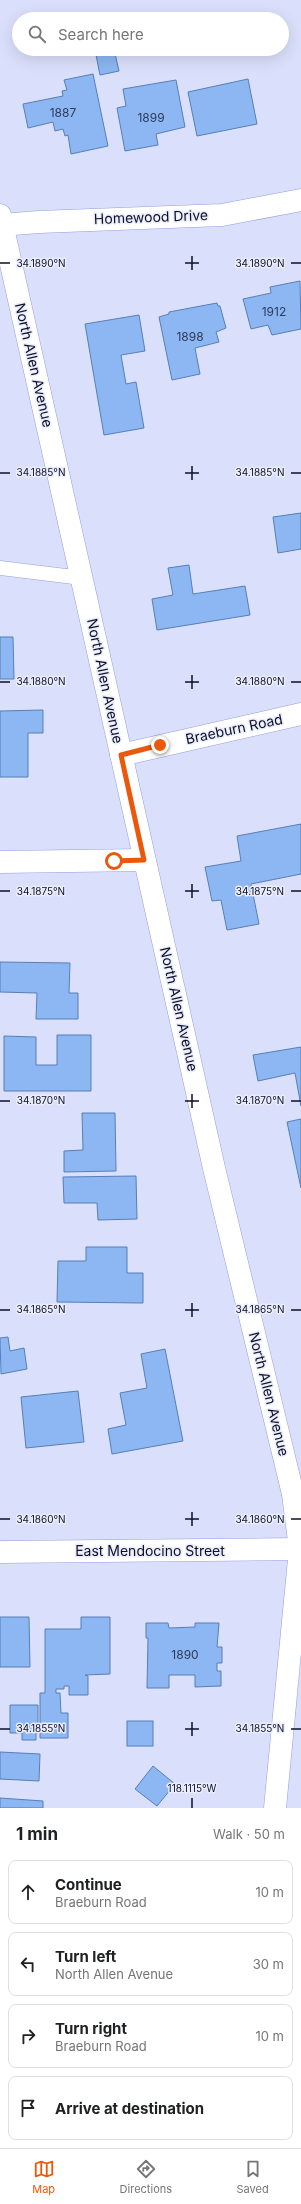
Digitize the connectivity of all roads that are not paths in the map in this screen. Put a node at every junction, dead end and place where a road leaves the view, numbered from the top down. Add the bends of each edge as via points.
1 (301, 200) edge
2 (1, 221) edge
3 (0, 568) edge
4 (82, 578) junction
5 (301, 714) edge
6 (121, 755) junction
7 (144, 860) junction
8 (0, 862) edge
9 (301, 1549) edge
10 (0, 1552) edge
11 (275, 1808) edge

1 - 2 street, Homewood Drive via 222,215 39,222
2 - 4 street, North Allen Avenue
3 - 4 lane
4 - 6 street, North Allen Avenue
5 - 6 street, Braeburn Road
6 - 7 street, North Allen Avenue
7 - 8 street
7 - 9 street, North Allen Avenue via 214,1168 293,1494
9 - 10 street, East Mendocino Street
9 - 11 street, North Allen Avenue

